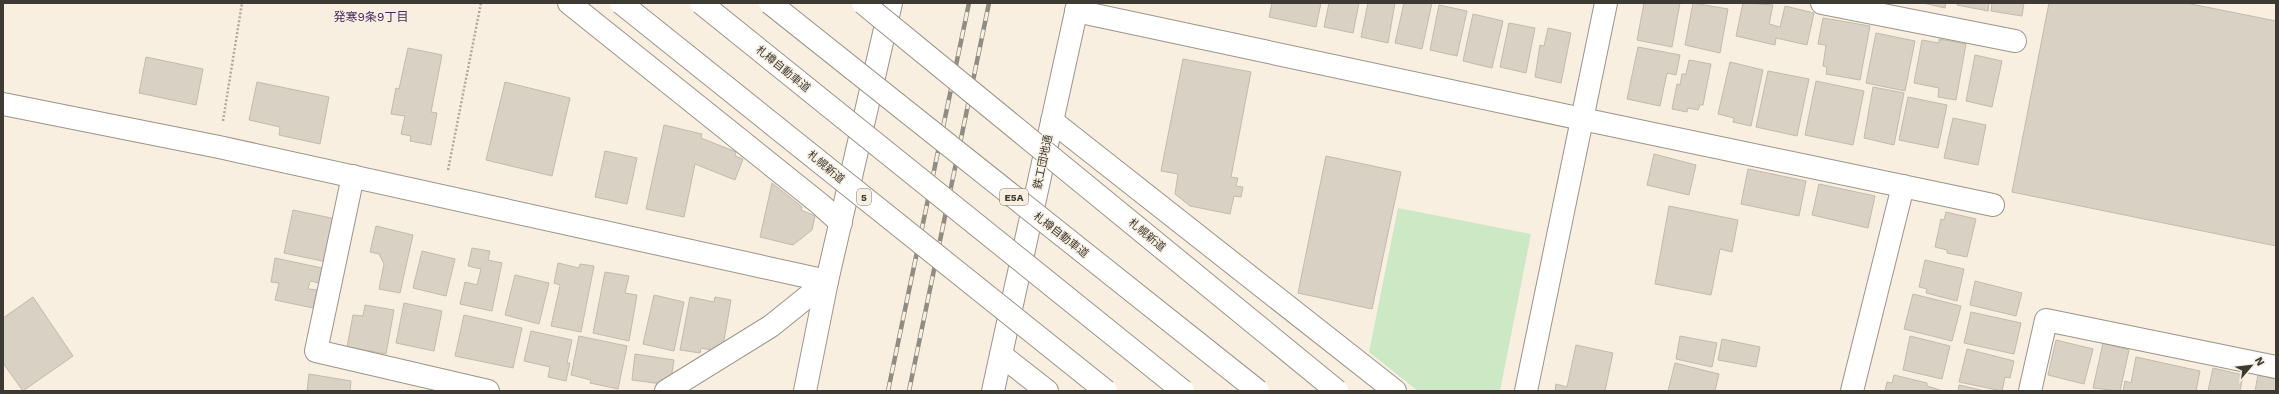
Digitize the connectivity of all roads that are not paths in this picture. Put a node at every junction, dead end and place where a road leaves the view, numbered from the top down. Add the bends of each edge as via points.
1 (569, 3) edge
2 (621, 3) edge
3 (701, 3) edge
4 (770, 3) edge
5 (863, 3) edge
6 (891, 3) edge
7 (1606, 3) edge
8 (1822, 3) edge
9 (1077, 7) edge
10 (2015, 41) dead end
11 (3, 104) edge
12 (1582, 120) junction
13 (1052, 121) junction
14 (353, 176) junction
15 (1903, 186) junction
16 (1993, 205) dead end
17 (841, 223) junction
18 (827, 281) junction
19 (1001, 355) junction
20 (2276, 367) edge
21 (488, 391) edge
22 (666, 391) edge
23 (805, 391) edge
24 (993, 391) edge
25 (1047, 391) edge
26 (1106, 391) edge
27 (1183, 391) edge
28 (1258, 391) edge
29 (1337, 391) edge
30 (1395, 391) edge
31 (1526, 391) edge
32 (1852, 391) edge
33 (2030, 391) edge

1 - 17 main road
2 - 26 main road, 札幌新道 / 5, bridge
3 - 27 main road, 札樽自動車道, bridge
4 - 28 main road, 札樽自動車道 / E5A, bridge
5 - 29 main road, 札幌新道, bridge
6 - 17 main road
7 - 12 main road
8 - 10 main road
9 - 12 main road
9 - 13 main road, 鉄工団地通
11 - 14 main road
12 - 15 main road
12 - 31 main road
13 - 19 main road, 鉄工団地通
13 - 30 main road
14 - 18 main road
14 - 21 main road via 316,351
15 - 16 main road
15 - 32 main road
17 - 18 main road
18 - 22 main road via 771,326
18 - 23 main road
19 - 24 main road, 鉄工団地通
19 - 25 main road
20 - 33 main road via 2046,320

